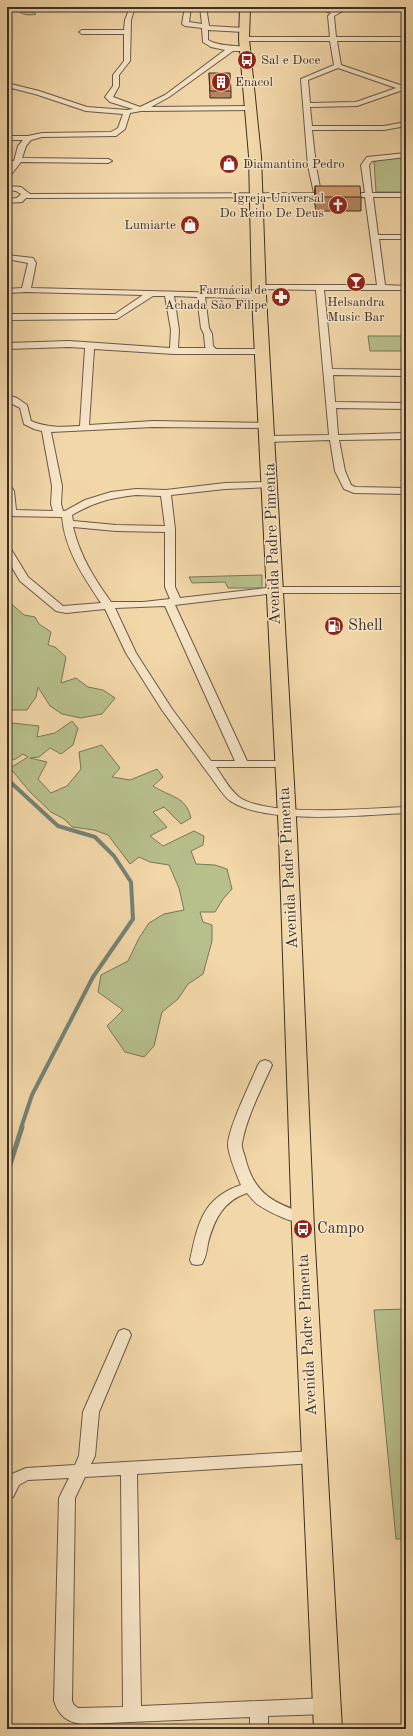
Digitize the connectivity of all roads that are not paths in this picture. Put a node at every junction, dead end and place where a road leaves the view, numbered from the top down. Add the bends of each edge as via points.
1 (134, 7) edge
2 (188, 7) edge
3 (204, 7) edge
4 (245, 7) edge
5 (319, 7) edge
6 (347, 7) edge
7 (334, 12) junction
8 (205, 27) junction
9 (82, 32) dead end
10 (128, 32) junction
11 (333, 38) junction
12 (406, 39) edge
13 (241, 42) junction
14 (338, 66) junction
15 (406, 80) edge
16 (7, 85) edge
17 (393, 85) junction
18 (404, 89) edge
19 (306, 105) junction
20 (250, 108) junction
21 (141, 109) junction
22 (127, 112) junction
23 (406, 124) edge
24 (309, 128) junction
25 (7, 138) edge
26 (28, 138) junction
27 (406, 155) edge
28 (108, 161) dead end
29 (7, 162) edge
30 (7, 174) edge
31 (14, 175) edge
32 (257, 193) junction
33 (25, 194) junction
34 (369, 195) junction
35 (406, 195) edge
36 (318, 196) junction
37 (7, 201) edge
38 (375, 237) junction
39 (406, 237) edge
40 (7, 257) edge
41 (320, 287) junction
42 (381, 288) junction
43 (406, 288) edge
44 (26, 290) junction
45 (7, 291) edge
46 (259, 291) junction
47 (152, 293) junction
48 (169, 293) junction
49 (201, 295) junction
50 (7, 317) edge
51 (90, 345) junction
52 (7, 346) edge
53 (174, 351) junction
54 (213, 351) junction
55 (263, 352) junction
56 (328, 372) junction
57 (406, 373) edge
58 (7, 398) edge
59 (331, 404) junction
60 (406, 406) edge
61 (84, 428) junction
62 (46, 429) junction
63 (267, 432) junction
64 (406, 436) edge
65 (334, 437) junction
66 (270, 485) junction
67 (7, 487) edge
68 (406, 490) edge
69 (166, 493) junction
70 (9, 513) edge
71 (65, 517) junction
72 (170, 529) junction
73 (7, 551) edge
74 (275, 590) junction
75 (406, 590) edge
76 (172, 602) junction
77 (108, 605) junction
78 (242, 763) junction
79 (208, 764) junction
80 (284, 764) junction
81 (406, 810) edge
82 (287, 813) junction
83 (265, 1065) dead end
84 (249, 1187) junction
85 (302, 1218) junction
86 (197, 1260) dead end
87 (124, 1335) dead end
88 (314, 1457) junction
89 (129, 1468) junction
90 (80, 1471) junction
91 (7, 1492) edge
92 (326, 1706) junction
93 (259, 1709) junction
94 (132, 1714) junction
95 (259, 1729) edge
96 (328, 1729) edge

1 - 10 street via 128,20
2 - 8 street via 185,24
3 - 8 street
4 - 13 main road, Avenida Padre Pimenta
5 - 7 street
6 - 7 street
7 - 11 street via 331,19
8 - 13 street
8 - 13 street via 205,41 213,46
9 - 10 street
10 - 21 street via 127,61 116,75 116,86 109,97
11 - 12 street
11 - 13 street
11 - 14 street
13 - 20 main road, Avenida Padre Pimenta
13 - 21 street via 167,96
14 - 17 street
14 - 19 street via 304,79
15 - 17 street
16 - 22 street via 37,92 86,109
17 - 18 street
18 - 19 street via 357,104
19 - 24 street
20 - 21 street
20 - 32 main road, Avenida Padre Pimenta
21 - 22 street
22 - 26 street via 121,129 113,134
23 - 24 street via 384,128
24 - 36 street via 312,166
25 - 26 street
26 - 31 street via 22,146
27 - 34 street via 378,157 367,161 365,165
28 - 31 street
29 - 31 street
30 - 31 street
31 - 33 street
32 - 33 street
32 - 36 street
32 - 46 main road, Avenida Padre Pimenta
33 - 37 street via 20,200
34 - 35 street
34 - 36 street
34 - 38 street
38 - 39 street
38 - 42 street
40 - 44 street via 30,260 32,263
41 - 42 street
41 - 46 street
41 - 56 street
42 - 43 street
44 - 45 street
44 - 47 street
46 - 49 street
46 - 55 main road, Avenida Padre Pimenta
47 - 48 street
47 - 50 street via 117,316
48 - 49 street
48 - 53 street via 175,330
49 - 54 street via 205,328 209,346
51 - 52 street
51 - 53 street
51 - 61 street
53 - 54 street
54 - 55 street
55 - 63 main road, Avenida Padre Pimenta
56 - 57 street
56 - 59 street
58 - 62 street via 24,407 28,422
59 - 60 street
59 - 65 street
61 - 62 street
61 - 63 street via 153,424
62 - 71 street via 57,486 56,504
63 - 65 street
63 - 66 main road, Avenida Padre Pimenta
64 - 65 street
65 - 68 street via 340,472 347,487 360,490
66 - 69 street via 225,486
66 - 74 main road, Avenida Padre Pimenta
67 - 70 street
69 - 71 street via 136,492 111,495 88,502
69 - 72 street
70 - 71 street
71 - 72 street via 116,528
71 - 77 street via 71,543 84,569
72 - 76 street
73 - 77 street via 24,579 60,609
74 - 75 street
74 - 76 street
74 - 80 main road, Avenida Padre Pimenta
76 - 77 street
76 - 78 street
77 - 79 street via 131,653 168,710
78 - 79 street
78 - 80 street
79 - 82 street via 235,800 249,806
80 - 82 main road, Avenida Padre Pimenta
81 - 82 street
82 - 85 main road, Avenida Padre Pimenta
83 - 84 street via 241,1121 235,1145
84 - 85 street via 264,1202 280,1211
84 - 86 street via 229,1195 214,1207 205,1225
85 - 88 main road, Avenida Padre Pimenta
87 - 90 street via 91,1412 87,1456
88 - 89 street
88 - 92 main road, Avenida Padre Pimenta
89 - 90 street
89 - 94 street
90 - 91 street via 26,1474 13,1480
90 - 94 street via 67,1498 63,1701 72,1715
92 - 93 street
92 - 96 main road, Avenida Padre Pimenta
93 - 94 street
93 - 95 street

